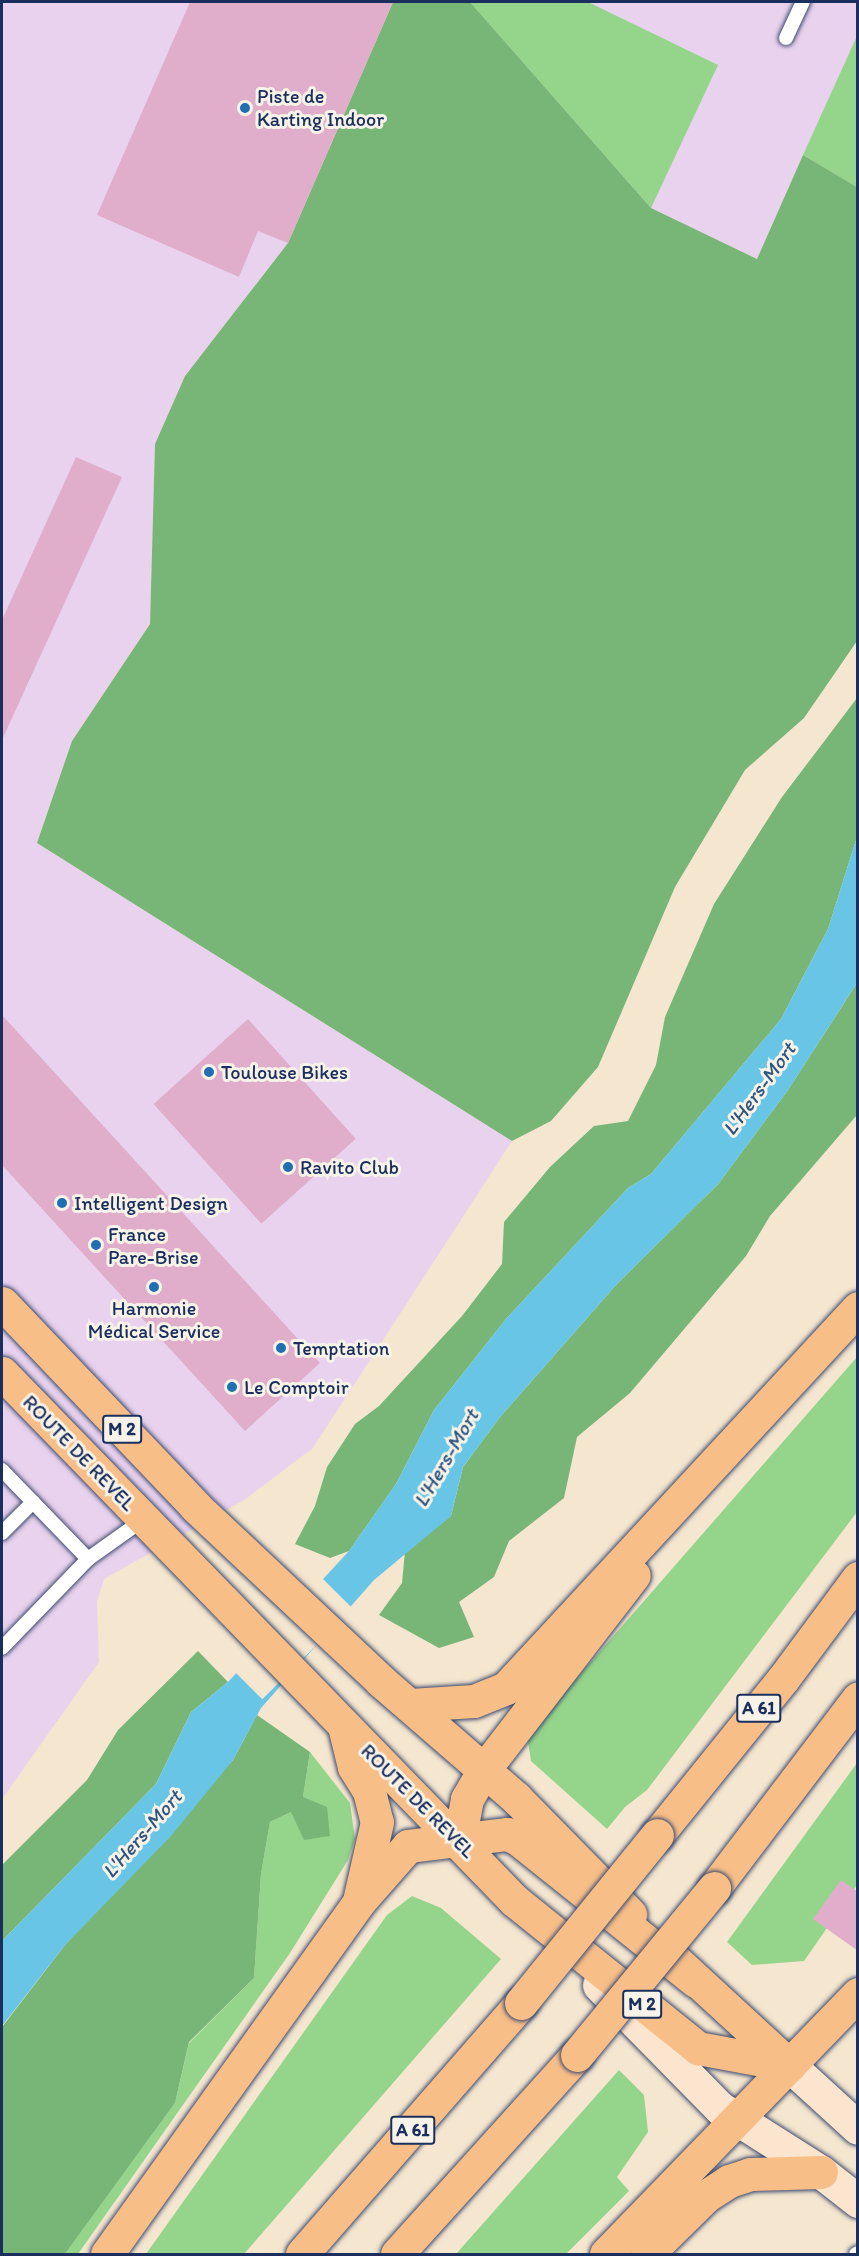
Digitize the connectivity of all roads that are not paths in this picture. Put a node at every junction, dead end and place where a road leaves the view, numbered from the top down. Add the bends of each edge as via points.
1 (803, 2) edge
2 (786, 38) dead end
3 (2, 1303) edge
4 (858, 1308) edge
5 (2, 1373) edge
6 (727, 1448) junction
7 (2, 1470) edge
8 (33, 1502) junction
9 (144, 1519) junction
10 (2, 1533) edge
11 (88, 1559) junction
12 (858, 1578) edge
13 (2, 1648) edge
14 (858, 1698) edge
15 (410, 1706) junction
16 (344, 1726) junction
17 (483, 1771) junction
18 (459, 1841) junction
19 (515, 1901) junction
20 (358, 1903) junction
21 (696, 1981) junction
22 (858, 1994) edge
23 (789, 2065) junction
24 (740, 2119) junction
25 (858, 2128) edge
26 (821, 2172) junction
27 (858, 2201) edge
28 (107, 2254) edge
29 (302, 2254) edge
30 (397, 2254) edge
31 (606, 2254) edge
32 (647, 2254) edge

1 - 2 lane
3 - 15 main road, M 2 via 244,1552
4 - 6 main road
5 - 9 main road, ROUTE DE REVEL / M 2
6 - 15 main road via 506,1688 474,1701
6 - 17 main road via 590,1635
7 - 8 lane
8 - 10 lane
8 - 11 lane
9 - 11 lane
9 - 16 main road, ROUTE DE REVEL / M 2
11 - 13 lane
12 - 29 main road, A 61, bridge via 783,1679 521,2003
14 - 30 main road, bridge via 714,1888 577,2055
15 - 17 main road, M 2
16 - 18 main road, ROUTE DE REVEL / M 2
16 - 20 main road via 354,1767 369,1791 377,1822
17 - 18 main road via 467,1799
17 - 21 main road, M 2 via 516,1798
18 - 19 main road, ROUTE DE REVEL / M 2
18 - 20 main road via 408,1846
18 - 21 main road, M 2 via 507,1834 518,1839
19 - 23 main road, M 2 via 698,2048
19 - 24 main road, ROUTE DE REVEL / M 2 via 720,2108
20 - 28 main road
21 - 23 main road, M 2
22 - 23 main road
23 - 24 main road
23 - 25 main road, M 2
24 - 26 main road, ROUTE DE REVEL / M 2
24 - 31 main road
26 - 27 main road, ROUTE DE REVEL / M 2
26 - 32 main road via 750,2174 729,2181 706,2196

